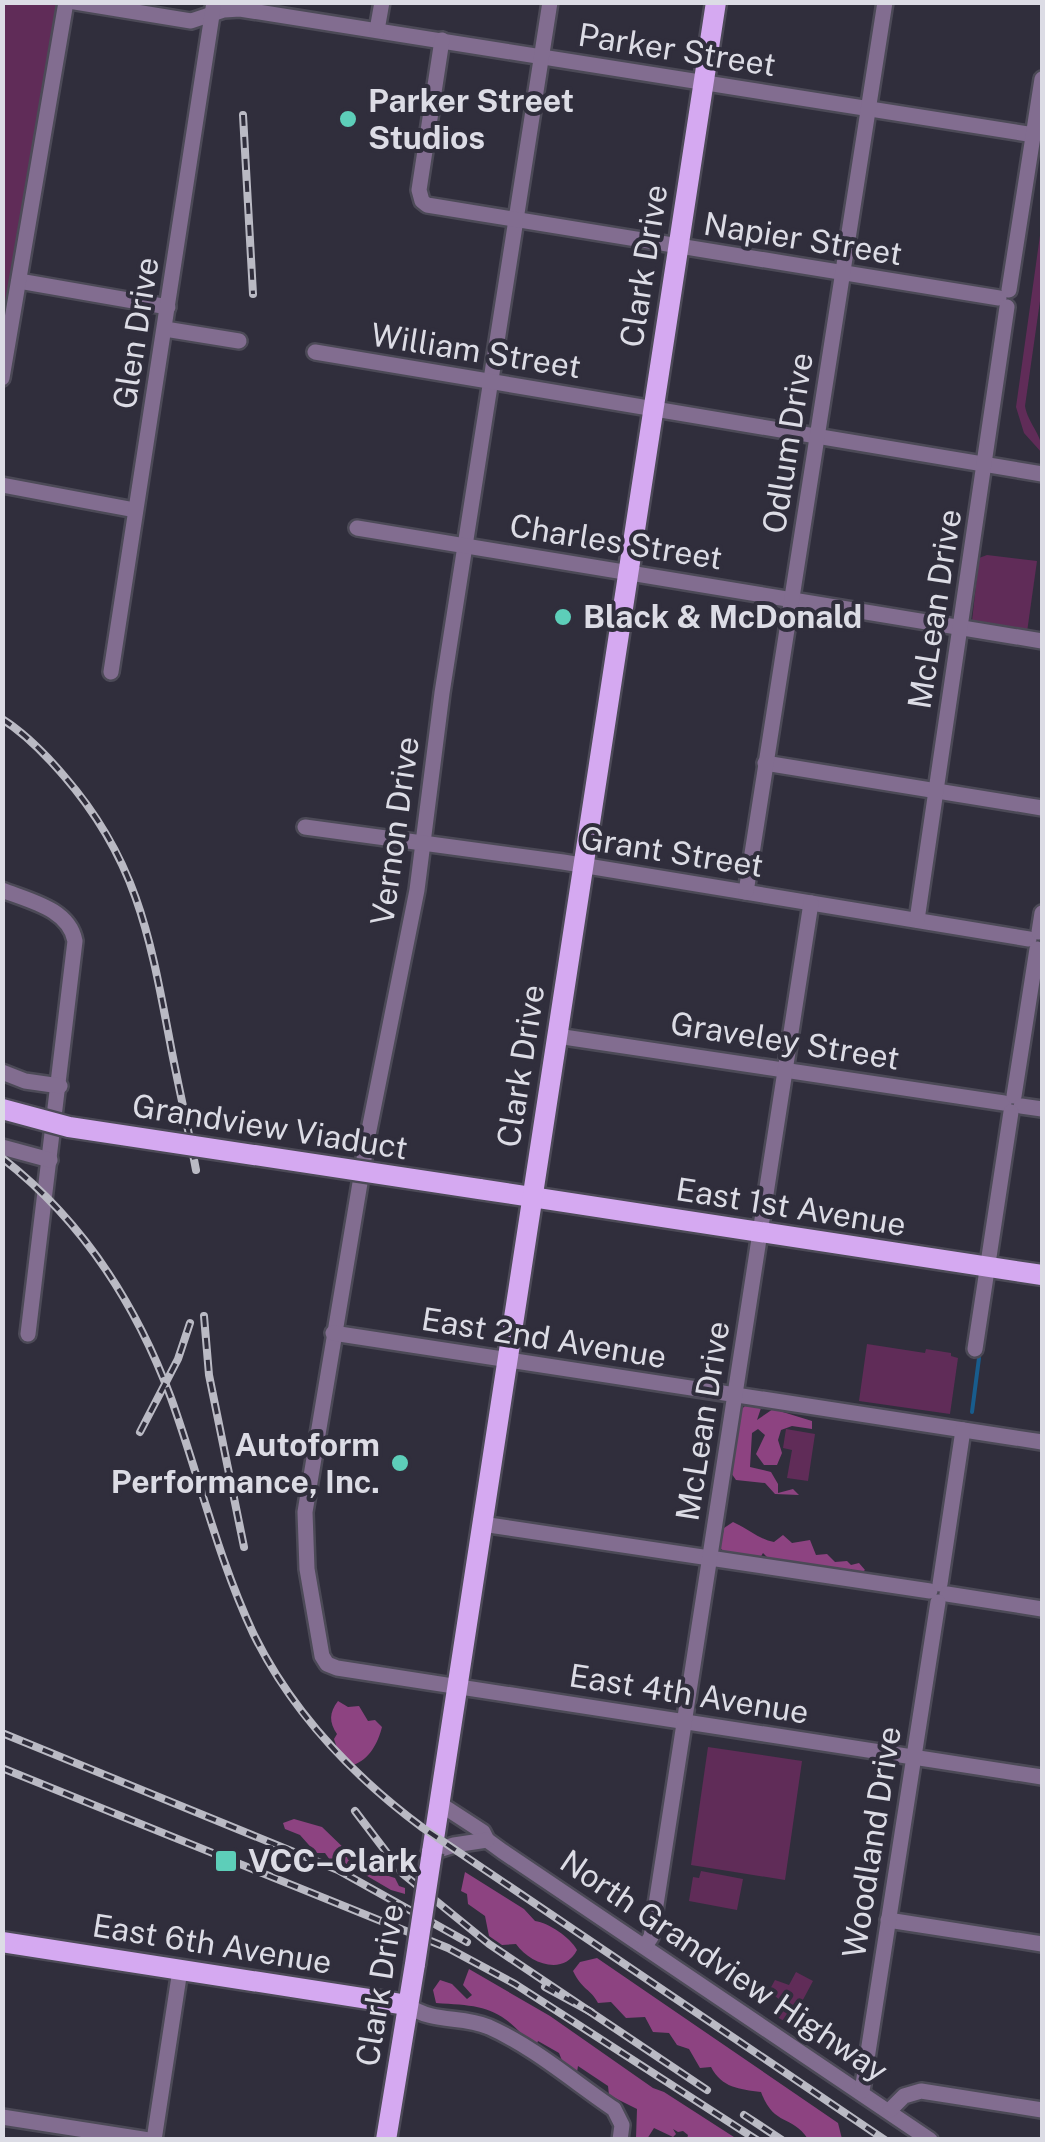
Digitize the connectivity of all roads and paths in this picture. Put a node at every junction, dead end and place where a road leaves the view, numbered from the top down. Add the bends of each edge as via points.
1 (66, 2) edge
2 (75, 2) edge
3 (382, 2) edge
4 (550, 2) edge
5 (716, 2) edge
6 (886, 2) edge
7 (213, 10) edge
8 (377, 30) junction
9 (442, 40) junction
10 (541, 56) junction
11 (1042, 78) edge
12 (704, 82) junction
13 (868, 110) junction
14 (1034, 136) junction
15 (516, 220) junction
16 (678, 246) junction
17 (842, 273) junction
18 (19, 281) junction
19 (1005, 298) junction
20 (168, 307) junction
21 (165, 329) junction
22 (240, 341) dead end
23 (315, 352) dead end
24 (2, 378) edge
25 (490, 383) junction
26 (653, 408) junction
27 (817, 435) junction
28 (984, 464) junction
29 (1042, 474) edge
30 (2, 485) edge
31 (135, 510) junction
32 (357, 528) dead end
33 (465, 545) junction
34 (628, 572) junction
35 (791, 599) junction
36 (960, 627) junction
37 (1042, 641) edge
38 (111, 672) dead end
39 (765, 763) junction
40 (936, 790) junction
41 (1042, 808) edge
42 (305, 827) dead end
43 (422, 842) junction
44 (583, 866) junction
45 (2, 890) edge
46 (746, 892) junction
47 (811, 903) junction
48 (1042, 913) edge
49 (917, 920) junction
50 (1038, 940) edge
51 (557, 1036) junction
52 (786, 1068) junction
53 (2, 1072) edge
54 (60, 1086) junction
55 (1013, 1104) junction
56 (2, 1109) edge
57 (1042, 1109) edge
58 (2, 1147) edge
59 (50, 1160) junction
60 (530, 1197) junction
61 (760, 1232) junction
62 (988, 1267) junction
63 (1042, 1276) edge
64 (333, 1333) junction
65 (28, 1334) dead end
66 (975, 1349) dead end
67 (506, 1360) junction
68 (735, 1394) junction
69 (963, 1430) junction
70 (1042, 1442) edge
71 (482, 1524) junction
72 (710, 1558) junction
73 (938, 1593) junction
74 (1042, 1609) edge
75 (328, 1664) joint
76 (458, 1686) junction
77 (684, 1721) junction
78 (914, 1756) junction
79 (1042, 1776) edge
80 (440, 1804) junction
81 (487, 1840) junction
82 (432, 1852) junction
83 (888, 1920) junction
84 (2, 1942) edge
85 (1042, 1944) edge
86 (645, 1946) junction
87 (180, 1970) junction
88 (407, 2005) junction
89 (862, 2092) junction
90 (890, 2110) junction
91 (1042, 2110) edge
92 (2, 2117) edge
93 (152, 2140) edge
94 (386, 2140) edge
95 (620, 2140) edge
96 (930, 2140) edge

1 - 18 street
2 - 7 street, Parker Street via 190,22
3 - 8 street
4 - 10 street, Vernon Drive
5 - 12 main road, Clark Drive
6 - 13 street, Odlum Drive
7 - 8 street, Parker Street
7 - 20 street, Glen Drive
8 - 9 street, Parker Street
9 - 10 street, Parker Street
9 - 15 street, Napier Street via 422,201
10 - 12 street, Parker Street
10 - 15 street, Vernon Drive
11 - 14 street, McLean Drive
12 - 13 street, Parker Street
12 - 16 main road, Clark Drive
13 - 14 street, Parker Street
13 - 17 street, Odlum Drive
14 - 19 street, McLean Drive
15 - 16 street, Napier Street
15 - 25 street, Vernon Drive
16 - 17 street, Napier Street
16 - 26 main road, Clark Drive
17 - 19 street, Napier Street
17 - 27 street, Odlum Drive
18 - 20 street
18 - 24 street
19 - 28 street, McLean Drive
20 - 21 street, Glen Drive
21 - 22 street
21 - 31 street, Glen Drive
23 - 25 street, William Street
25 - 26 street, William Street
25 - 33 street, Vernon Drive
26 - 27 street, William Street
26 - 34 main road, Clark Drive
27 - 28 street, William Street
27 - 35 street, Odlum Drive
28 - 29 street, William Street
28 - 36 street, McLean Drive
30 - 31 street
31 - 38 street, Glen Drive
32 - 33 street, Charles Street
33 - 34 street, Charles Street
33 - 43 street, Vernon Drive
34 - 35 street, Charles Street
34 - 44 main road, Clark Drive
35 - 36 street, Charles Street
35 - 39 street, Odlum Drive
36 - 37 street, Charles Street
36 - 40 street, McLean Drive
39 - 40 street
39 - 46 street, Odlum Drive
40 - 41 street
40 - 49 street, McLean Drive
42 - 43 street, Grant Street
43 - 44 street, Grant Street
43 - 64 street, Vernon Drive
44 - 46 street, Grant Street
44 - 51 main road, Clark Drive
45 - 54 street via 70,925
46 - 47 street, Grant Street
47 - 49 street, Grant Street
47 - 52 street, McLean Drive
48 - 50 street
49 - 50 street, Grant Street
50 - 55 street
51 - 52 street, Graveley Street
51 - 60 main road, Clark Drive
52 - 55 street, Graveley Street
52 - 61 street, McLean Drive
53 - 54 street
54 - 59 street
55 - 57 street, Graveley Street
55 - 62 street
56 - 60 main road, Grandview Viaduct, bridge via 69,1127
58 - 59 street
59 - 65 street
60 - 61 main road, East 1st Avenue
60 - 67 main road, Clark Drive
61 - 62 main road, East 1st Avenue
61 - 68 street, McLean Drive
62 - 63 main road, East 1st Avenue
62 - 66 street
64 - 67 street, East 2nd Avenue
64 - 75 street, Vernon Drive via 305,1512 306,1568
67 - 68 street, East 2nd Avenue
67 - 71 main road, Clark Drive
68 - 69 street, East 2nd Avenue
68 - 72 street, McLean Drive
69 - 70 street, East 2nd Avenue
69 - 73 street, Woodland Drive
71 - 72 street
71 - 76 main road, Clark Drive
72 - 73 street
72 - 77 street, McLean Drive
73 - 74 street
73 - 78 street, Woodland Drive
75 - 76 street, East 4th Avenue
76 - 77 street, East 4th Avenue
76 - 80 main road, Clark Drive
77 - 78 street, East 4th Avenue
77 - 86 street, McLean Drive
78 - 79 street, East 4th Avenue
78 - 83 street, Woodland Drive
80 - 81 street, North Grandview Highway
80 - 82 main road, Clark Drive
81 - 82 street
81 - 86 street, North Grandview Highway
82 - 88 main road, Clark Drive, bridge
83 - 85 street
83 - 89 street, Woodland Drive
84 - 87 main road, East 6th Avenue
86 - 89 street, North Grandview Highway
87 - 88 main road, East 6th Avenue
87 - 93 street
88 - 94 main road, Clark Drive
88 - 95 street, East 6th Avenue via 426,2017 486,2026 518,2043 619,2116
89 - 90 street, North Grandview Highway
90 - 91 street via 904,2096 921,2092
90 - 96 street, North Grandview Highway
92 - 93 street

